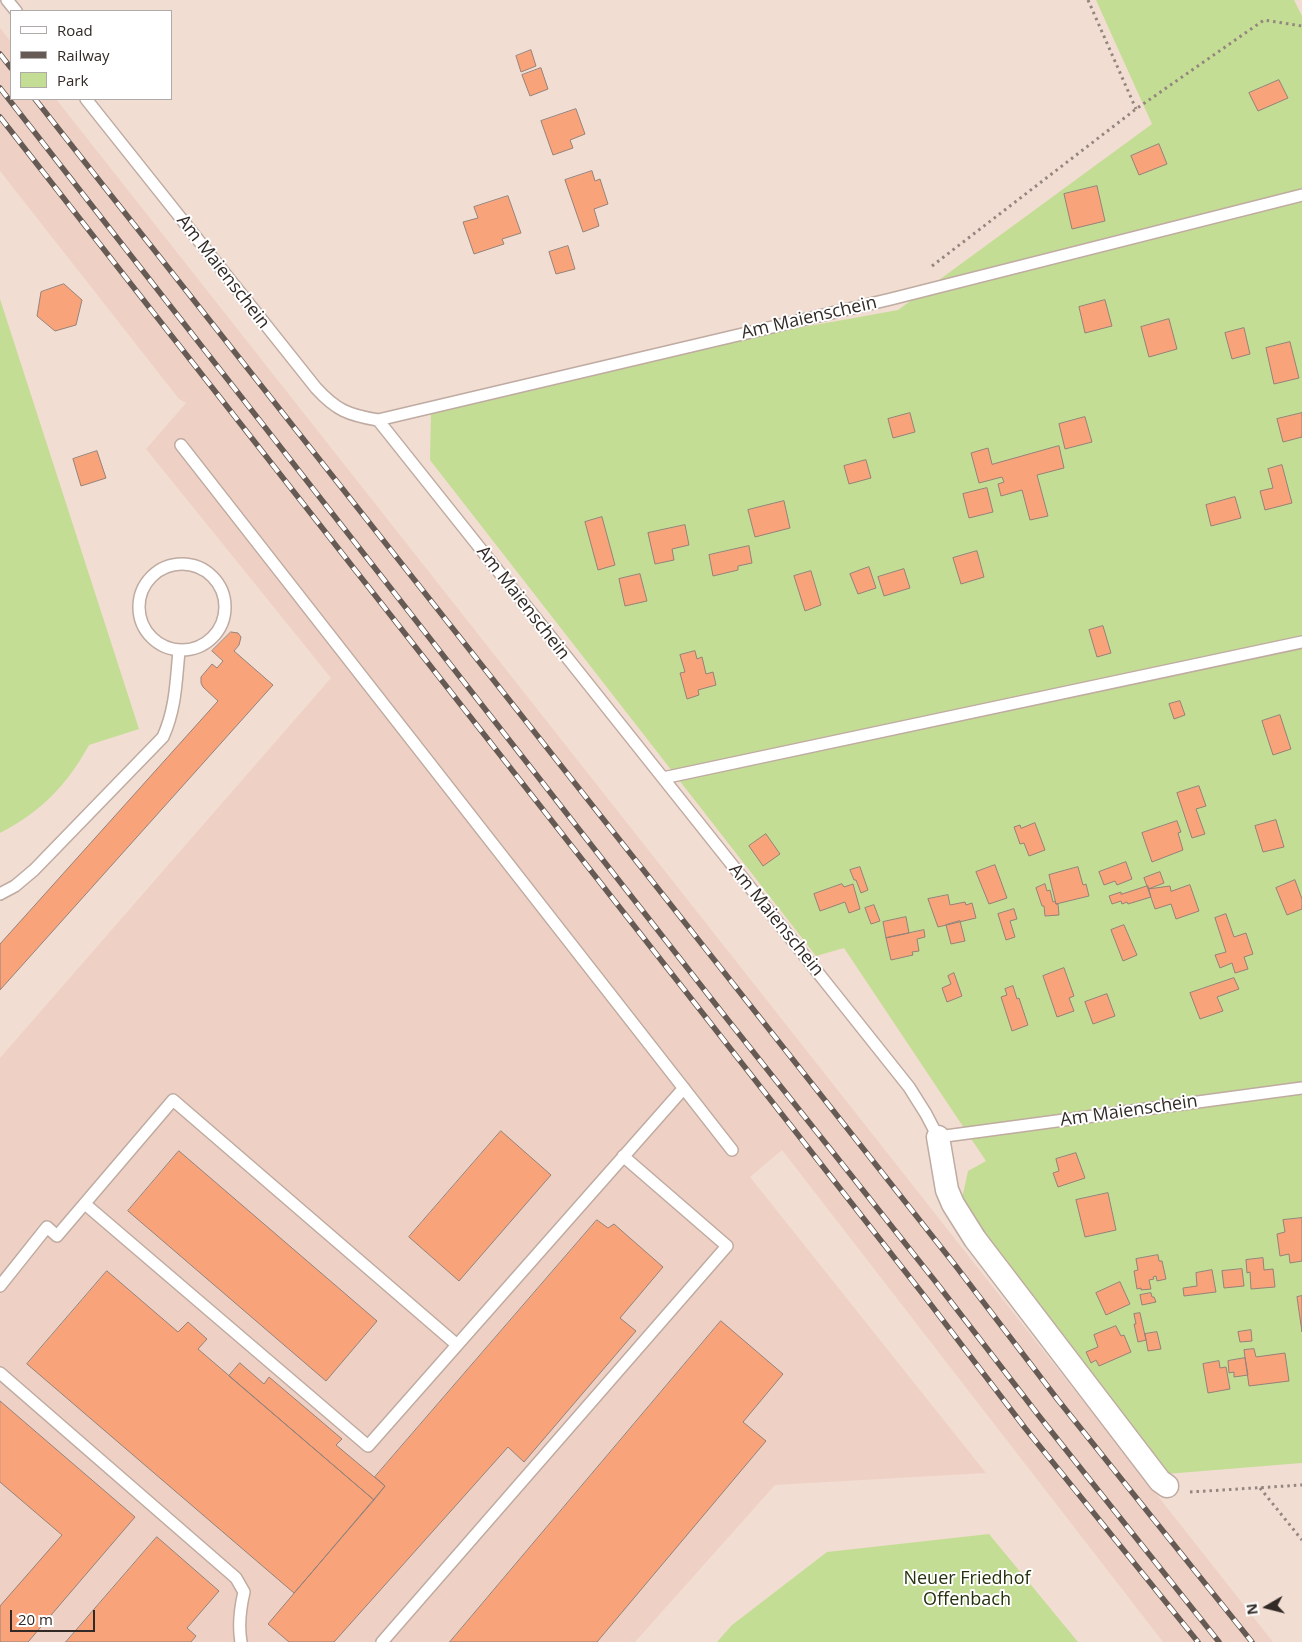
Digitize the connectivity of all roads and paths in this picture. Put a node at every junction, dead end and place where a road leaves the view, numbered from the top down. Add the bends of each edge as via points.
1 (7, 0) edge
2 (1088, 0) edge
3 (15, 10) edge
4 (1302, 26) edge
5 (87, 100) edge
6 (1136, 109) junction
7 (1302, 195) edge
8 (929, 269) dead end
9 (378, 420) junction
10 (181, 445) dead end
11 (1302, 642) edge
12 (179, 651) junction
13 (663, 778) junction
14 (0, 894) edge
15 (684, 1088) junction
16 (1302, 1088) edge
17 (938, 1137) junction
18 (732, 1150) dead end
19 (623, 1156) junction
20 (85, 1204) junction
21 (0, 1286) edge
22 (456, 1344) junction
23 (0, 1373) edge
24 (1302, 1485) edge
25 (1167, 1486) joint
26 (1260, 1487) junction
27 (1302, 1540) edge
28 (241, 1642) edge
29 (382, 1642) edge

1 - 3 lane
2 - 6 path
4 - 6 path via 1264,20
5 - 9 lane, Am Maienschein via 316,388 344,412
6 - 8 path
7 - 9 lane, Am Maienschein via 891,299
9 - 13 lane, Am Maienschein
10 - 15 lane
11 - 13 lane
12 - 12 lane via 166,648 148,634 139,613 141,590 149,578 176,563 198,566 213,576 226,600 223,624 209,642 188,651
12 - 14 lane via 171,720 163,737 34,870
13 - 17 lane, Am Maienschein via 909,1086
15 - 18 lane
15 - 19 lane
16 - 17 lane, Am Maienschein
17 - 25 street via 947,1190 975,1238
19 - 22 lane
19 - 29 lane via 727,1246
20 - 21 lane via 57,1236 48,1227
20 - 22 lane via 368,1446
20 - 22 lane via 173,1100
23 - 28 lane via 236,1578 244,1592 240,1612
24 - 26 path
25 - 26 path via 1181,1492
26 - 27 path

